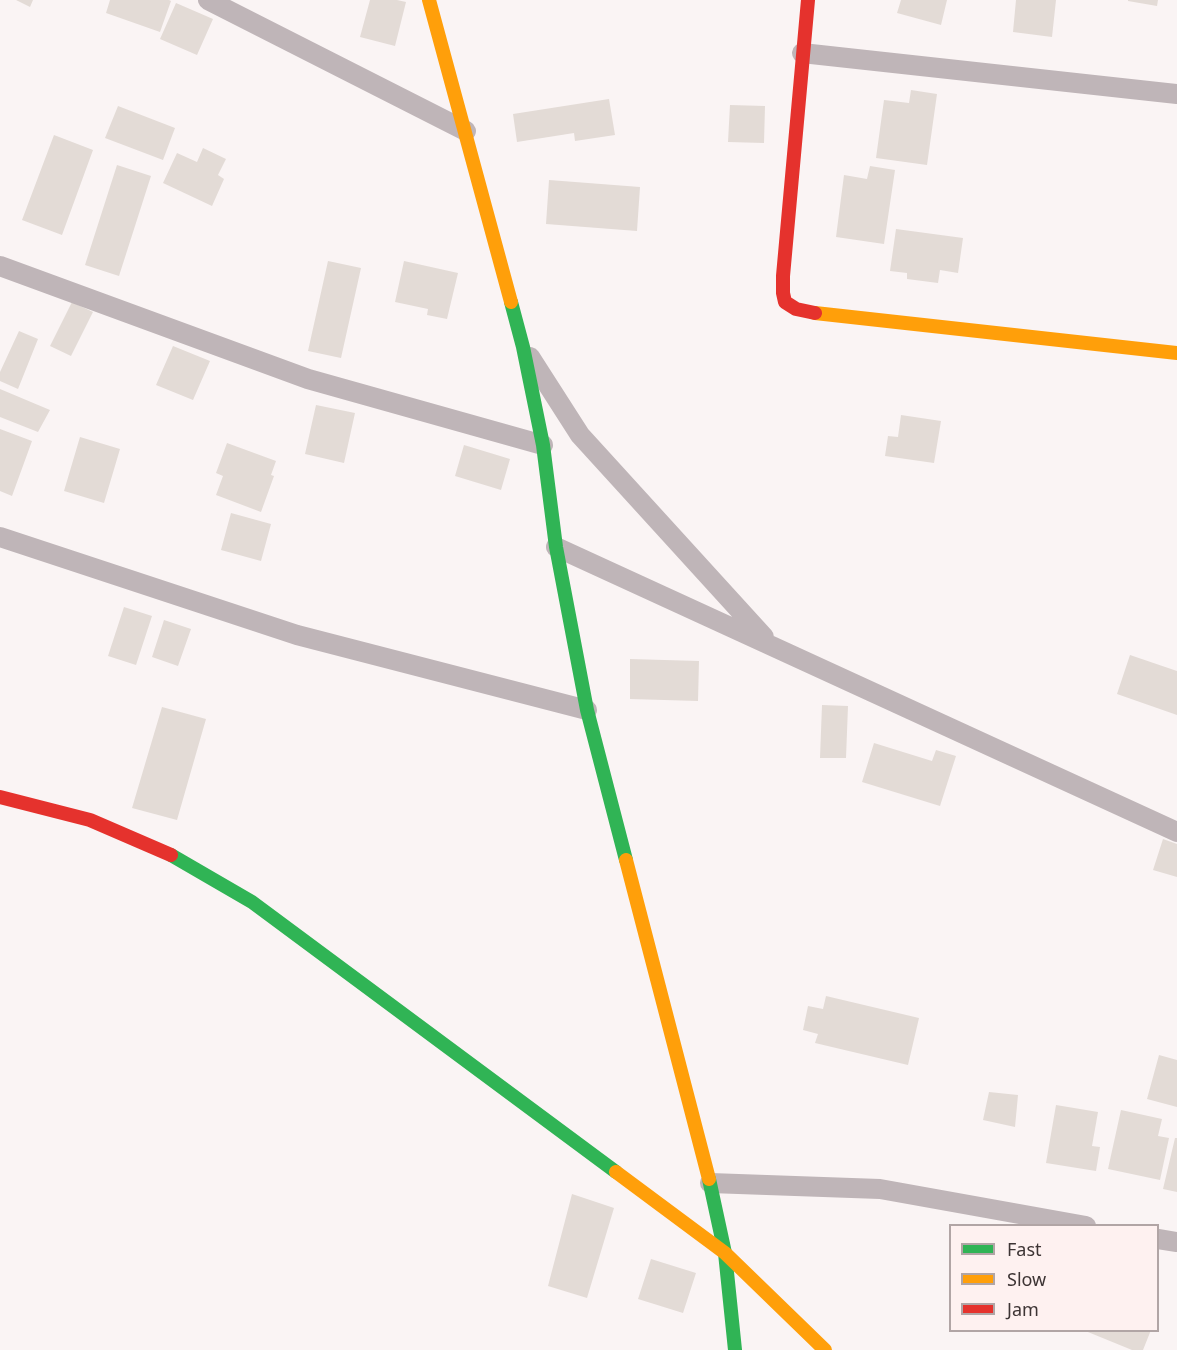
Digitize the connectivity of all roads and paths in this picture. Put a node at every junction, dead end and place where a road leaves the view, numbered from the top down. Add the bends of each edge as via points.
1 (208, 0) edge
2 (429, 0) edge
3 (807, 0) edge
4 (802, 53) junction
5 (1177, 94) edge
6 (466, 131) junction
7 (0, 266) edge
8 (523, 347) junction
9 (1177, 352) edge
10 (543, 445) junction
11 (0, 537) edge
12 (556, 547) junction
13 (772, 646) junction
14 (587, 710) junction
15 (0, 797) edge
16 (1177, 832) edge
17 (710, 1183) junction
18 (1075, 1224) edge
19 (1159, 1239) edge
20 (1177, 1242) edge
21 (725, 1253) junction
22 (735, 1350) edge
23 (825, 1350) edge

1 - 6 street
2 - 6 street
3 - 4 street
4 - 5 street
4 - 9 street via 783,276 785,302 818,315
6 - 8 street
7 - 10 street via 308,379
8 - 10 street
8 - 13 street via 580,435
10 - 12 street
11 - 14 street via 297,635
12 - 13 street
12 - 14 street
13 - 16 street
14 - 17 street
15 - 21 street via 90,820 177,858 252,902
17 - 18 street via 880,1190
17 - 21 street
19 - 20 street
21 - 22 street
21 - 23 street

